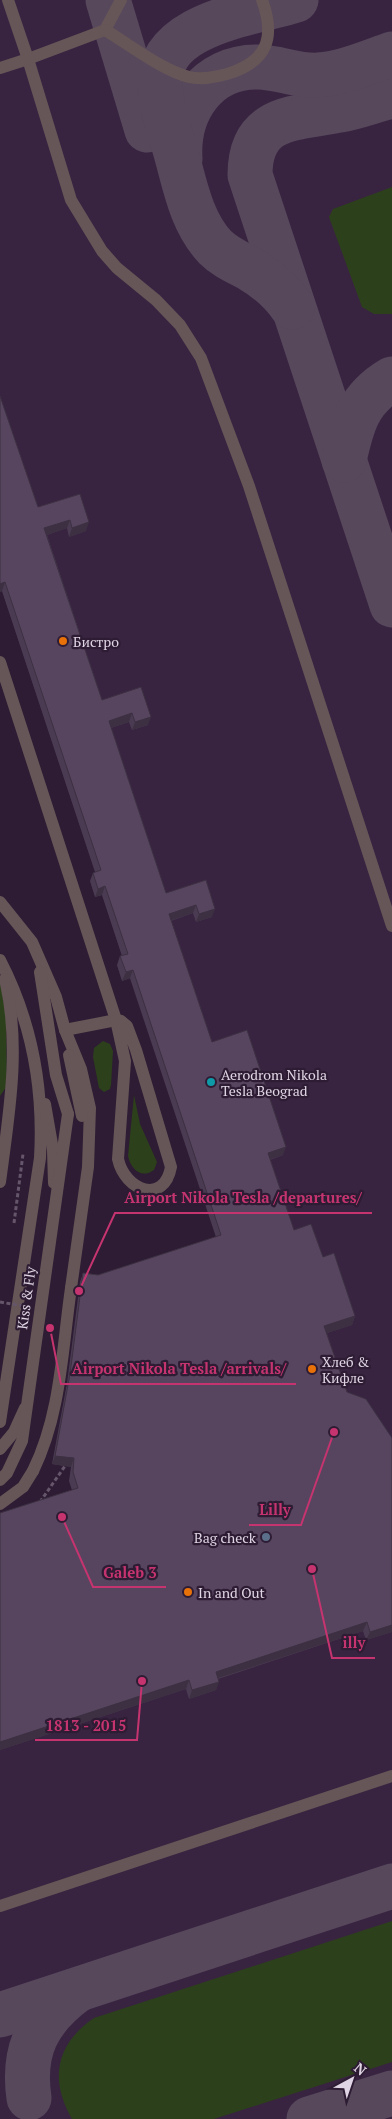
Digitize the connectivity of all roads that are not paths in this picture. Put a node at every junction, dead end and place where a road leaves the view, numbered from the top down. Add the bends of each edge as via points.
1 (8, 0) edge
2 (121, 0) edge
3 (262, 0) edge
4 (105, 30) junction
5 (28, 59) junction
6 (0, 68) edge
7 (0, 662) edge
8 (0, 902) edge
9 (392, 926) edge
10 (38, 958) junction
11 (0, 961) edge
12 (116, 1020) junction
13 (65, 1030) junction
14 (37, 1076) junction
15 (0, 1182) edge
16 (0, 1422) edge
17 (0, 1449) edge
18 (0, 1480) edge
19 (0, 1504) edge
20 (392, 1776) edge
21 (0, 1906) edge

1 - 5 street
2 - 4 street
3 - 4 street via 270,26 267,43 258,58 240,70 207,78 176,73
4 - 5 street
5 - 6 street
5 - 9 street via 71,200 102,251 180,326 201,358 249,486
7 - 12 street
8 - 10 street via 22,927
10 - 13 street via 56,997
10 - 18 street, Kiss & Fly, bridge via 56,1075 68,1114 22,1441 12,1466
11 - 14 street via 24,1014
11 - 15 street via 12,1013 14,1038 12,1095
12 - 12 street via 125,1061 118,1159 120,1170 135,1188 159,1187 169,1175 170,1167 136,1050 127,1026
12 - 13 street
13 - 19 street, bridge via 81,1108 88,1167 55,1410 45,1447 33,1471 22,1487
14 - 16 street via 42,1130 40,1158
14 - 17 street via 54,1150 54,1236 36,1374 24,1412
20 - 21 street

